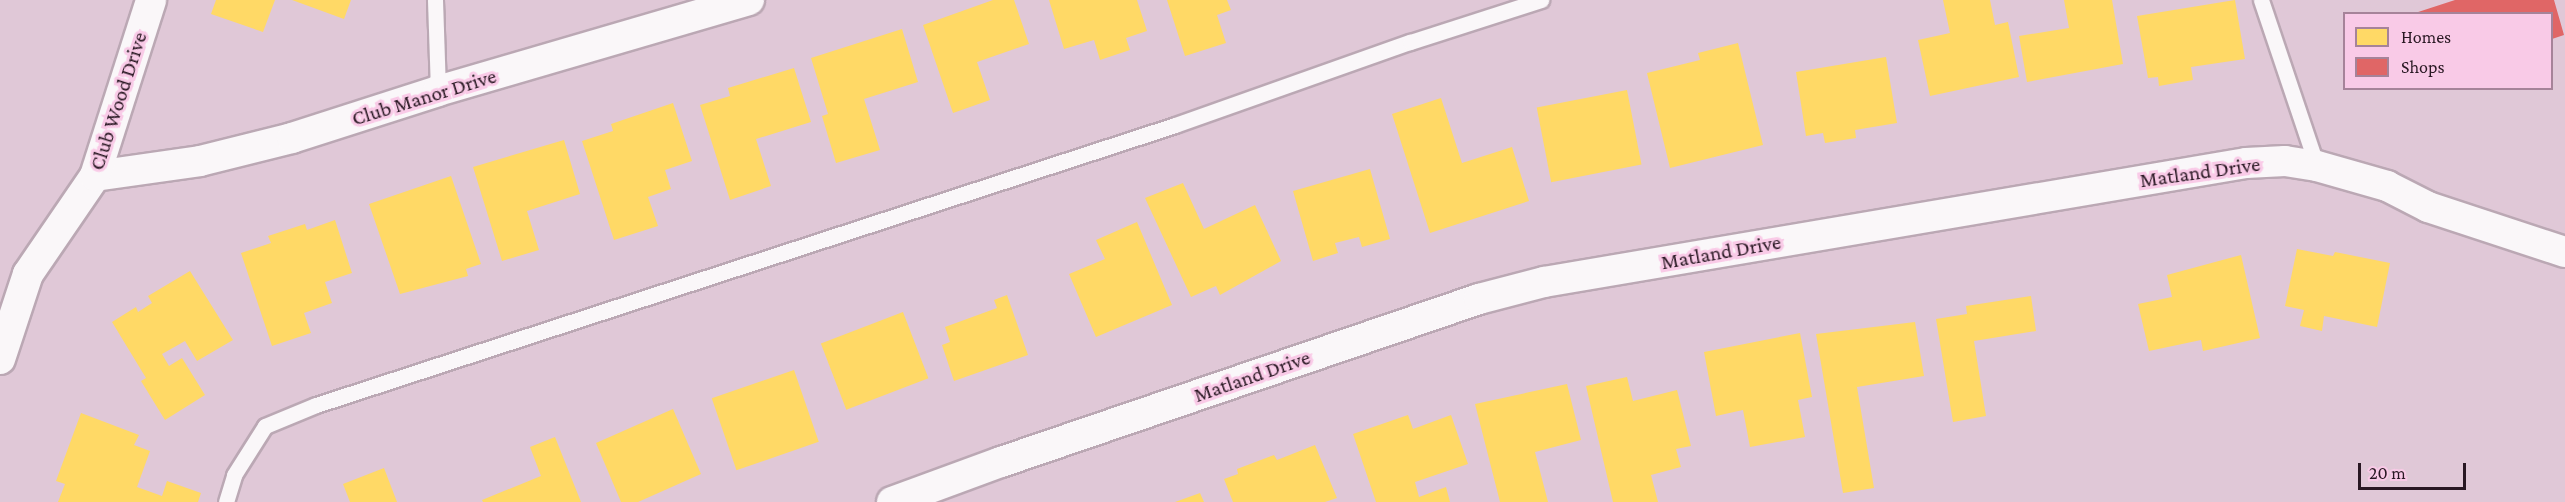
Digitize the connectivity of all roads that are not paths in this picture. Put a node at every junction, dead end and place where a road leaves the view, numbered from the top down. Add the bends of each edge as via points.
1 (151, 0) edge
2 (435, 0) edge
3 (749, 0) edge
4 (1541, 0) edge
5 (2261, 0) edge
6 (438, 91) junction
7 (2318, 166) junction
8 (95, 176) junction
9 (2565, 252) edge
10 (0, 359) edge
11 (226, 502) edge
12 (892, 502) edge

1 - 8 street, Club Wood Drive
2 - 6 lane
3 - 6 street, Club Manor Drive
4 - 11 lane via 1175,125 316,405 265,426 234,475
5 - 7 lane
6 - 8 street, Club Manor Drive via 246,150 200,161
7 - 9 street, Matland Drive via 2387,186 2428,207
7 - 12 street, Matland Drive via 2285,161 2246,163 1544,282 1479,299
8 - 10 street, Club Wood Drive via 28,274

